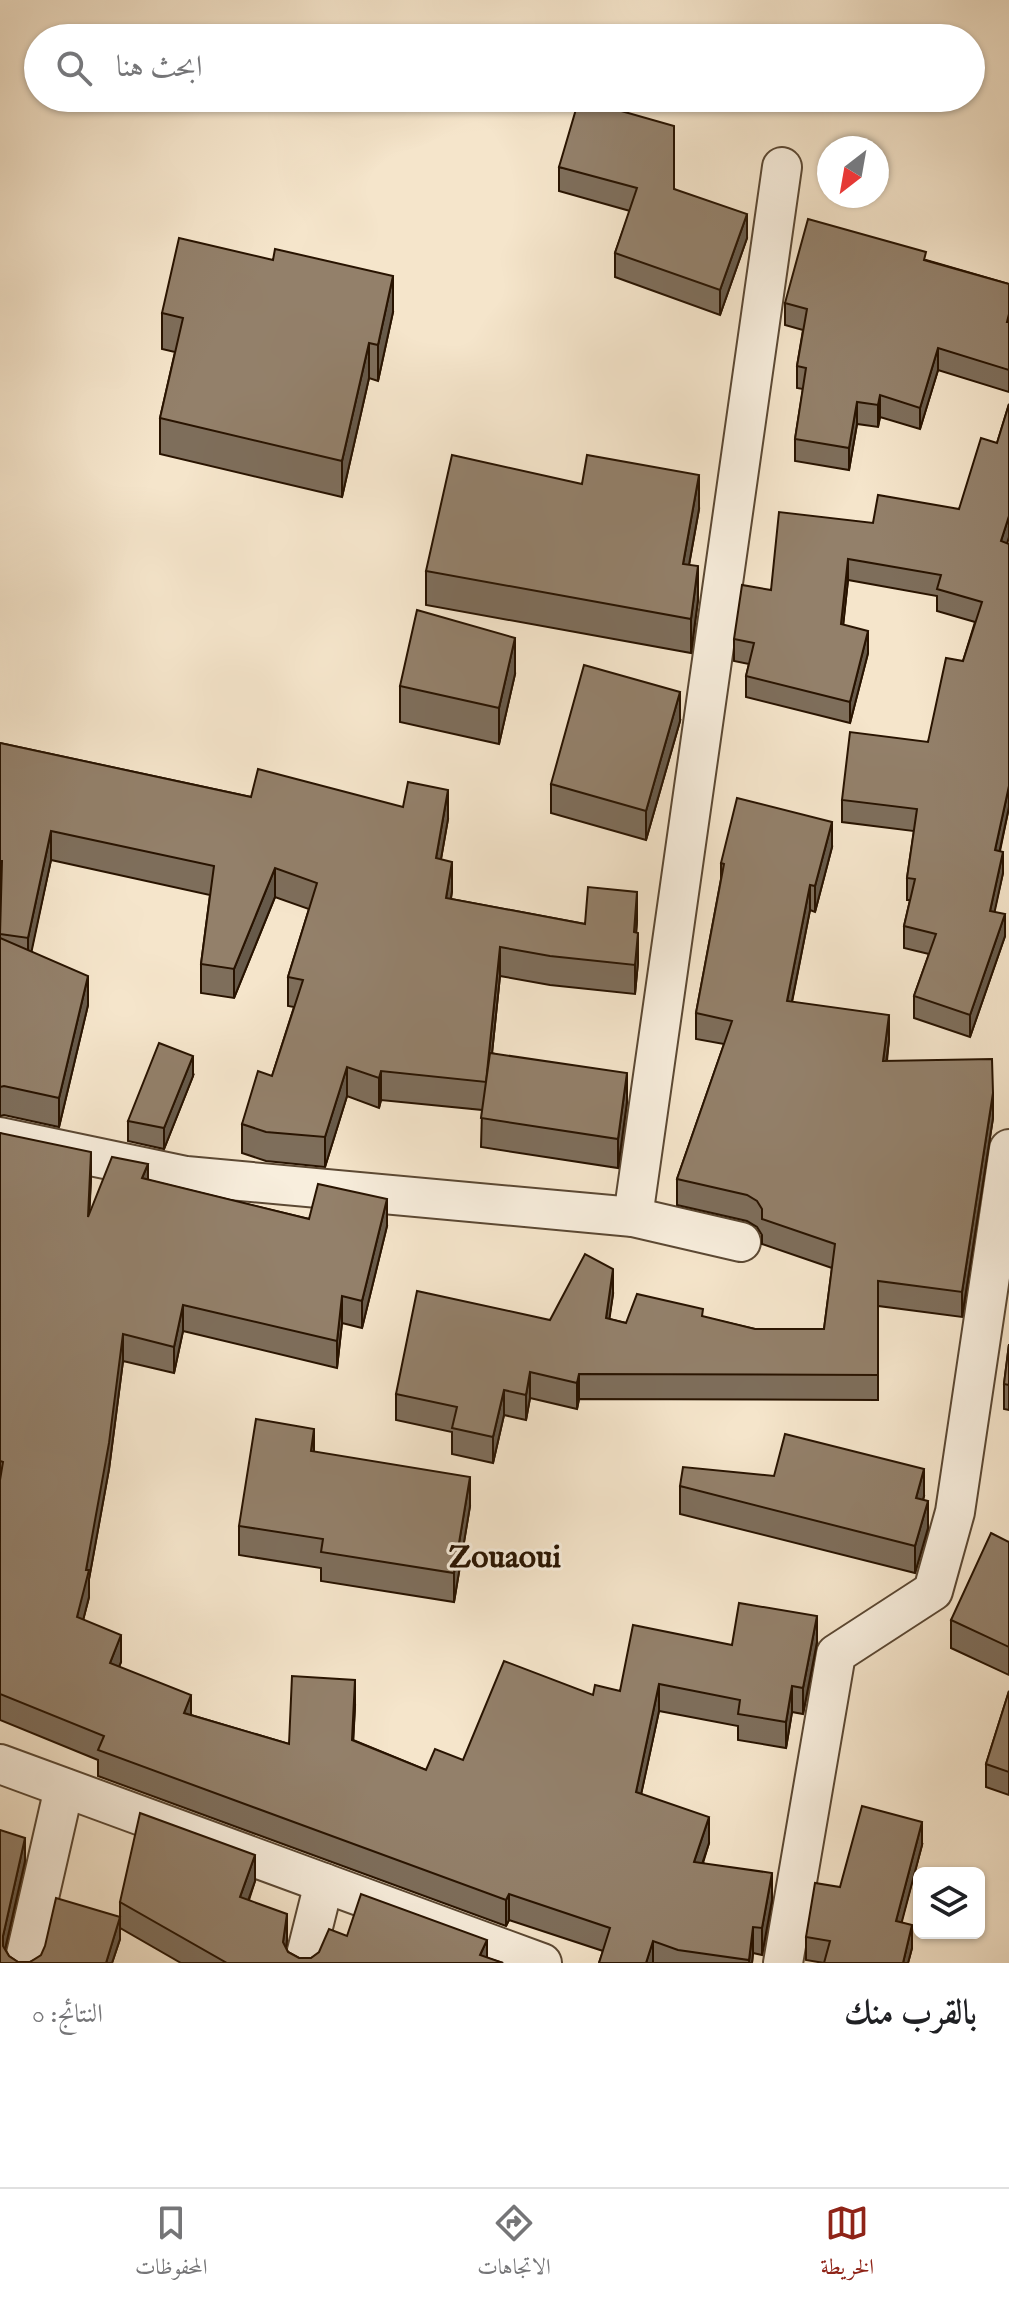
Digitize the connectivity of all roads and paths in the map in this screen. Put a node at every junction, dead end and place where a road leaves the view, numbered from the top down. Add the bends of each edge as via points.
1 (782, 167) dead end
2 (0, 1137) edge
3 (1009, 1149) edge
4 (633, 1217) junction
5 (741, 1242) dead end
6 (0, 1764) edge
7 (64, 1788) junction
8 (324, 1883) junction
9 (24, 1963) edge
10 (304, 1963) edge
11 (542, 1963) edge
12 (783, 1963) edge

1 - 4 street
2 - 4 street via 186,1176
3 - 12 street via 955,1512 933,1591 836,1654
4 - 5 street
6 - 7 street
7 - 8 street
7 - 9 street
8 - 10 street
8 - 11 street

